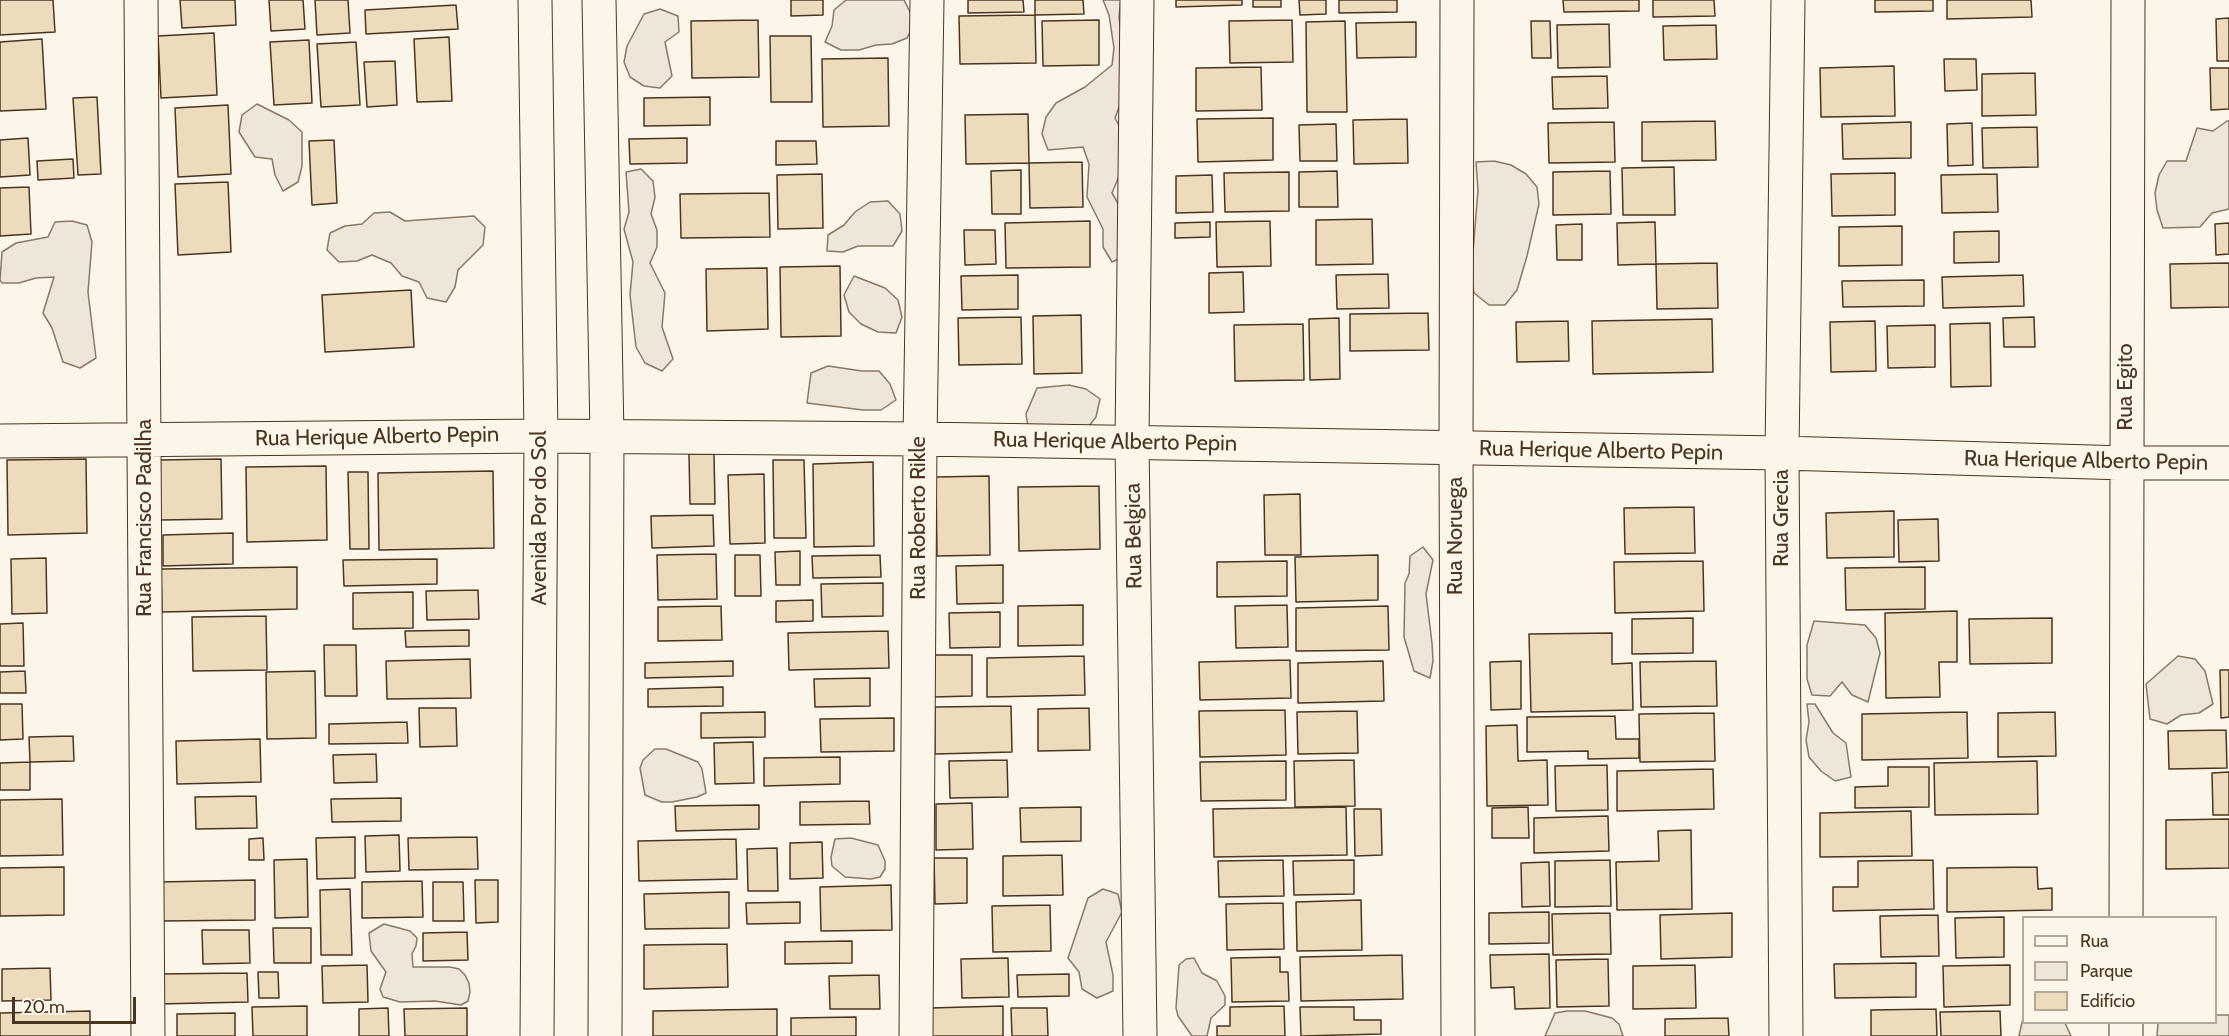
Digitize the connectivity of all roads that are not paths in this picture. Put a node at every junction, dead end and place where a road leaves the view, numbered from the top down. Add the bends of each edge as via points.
1 (141, 0) edge
2 (535, 0) edge
3 (599, 0) edge
4 (927, 0) edge
5 (1137, 0) edge
6 (1457, 0) edge
7 (1788, 0) edge
8 (2128, 0) edge
9 (541, 436) junction
10 (607, 436) junction
11 (145, 439) junction
12 (920, 439) junction
13 (0, 441) edge
14 (1132, 441) junction
15 (1456, 449) junction
16 (1782, 453) junction
17 (2126, 463) junction
18 (2229, 463) edge
19 (2126, 916) edge
20 (148, 1036) edge
21 (537, 1036) edge
22 (605, 1036) edge
23 (916, 1036) edge
24 (1140, 1036) edge
25 (1458, 1036) edge
26 (1786, 1036) edge

1 - 11 street, Rua Francisco Padilha
2 - 9 street, Avenida Por do Sol
3 - 10 street
4 - 12 street, Rua Roberto Rikle
5 - 14 street, Rua Belgica
6 - 15 street, Rua Noruega
7 - 16 street, Rua Grecia
8 - 17 street, Rua Egito
9 - 10 street, Rua Herique Alberto Pepin
9 - 11 street, Rua Herique Alberto Pepin
9 - 21 street, Avenida Por do Sol
10 - 12 street, Rua Herique Alberto Pepin
10 - 22 street
11 - 13 street, Rua Herique Alberto Pepin
11 - 20 street, Rua Francisco Padilha
12 - 14 street, Rua Herique Alberto Pepin
12 - 23 street, Rua Roberto Rikle
14 - 15 street, Rua Herique Alberto Pepin
14 - 24 street, Rua Belgica
15 - 16 street, Rua Herique Alberto Pepin
15 - 25 street, Rua Noruega
16 - 17 street, Rua Herique Alberto Pepin
16 - 26 street, Rua Grecia
17 - 18 street, Rua Herique Alberto Pepin
17 - 19 street, Rua Egito

